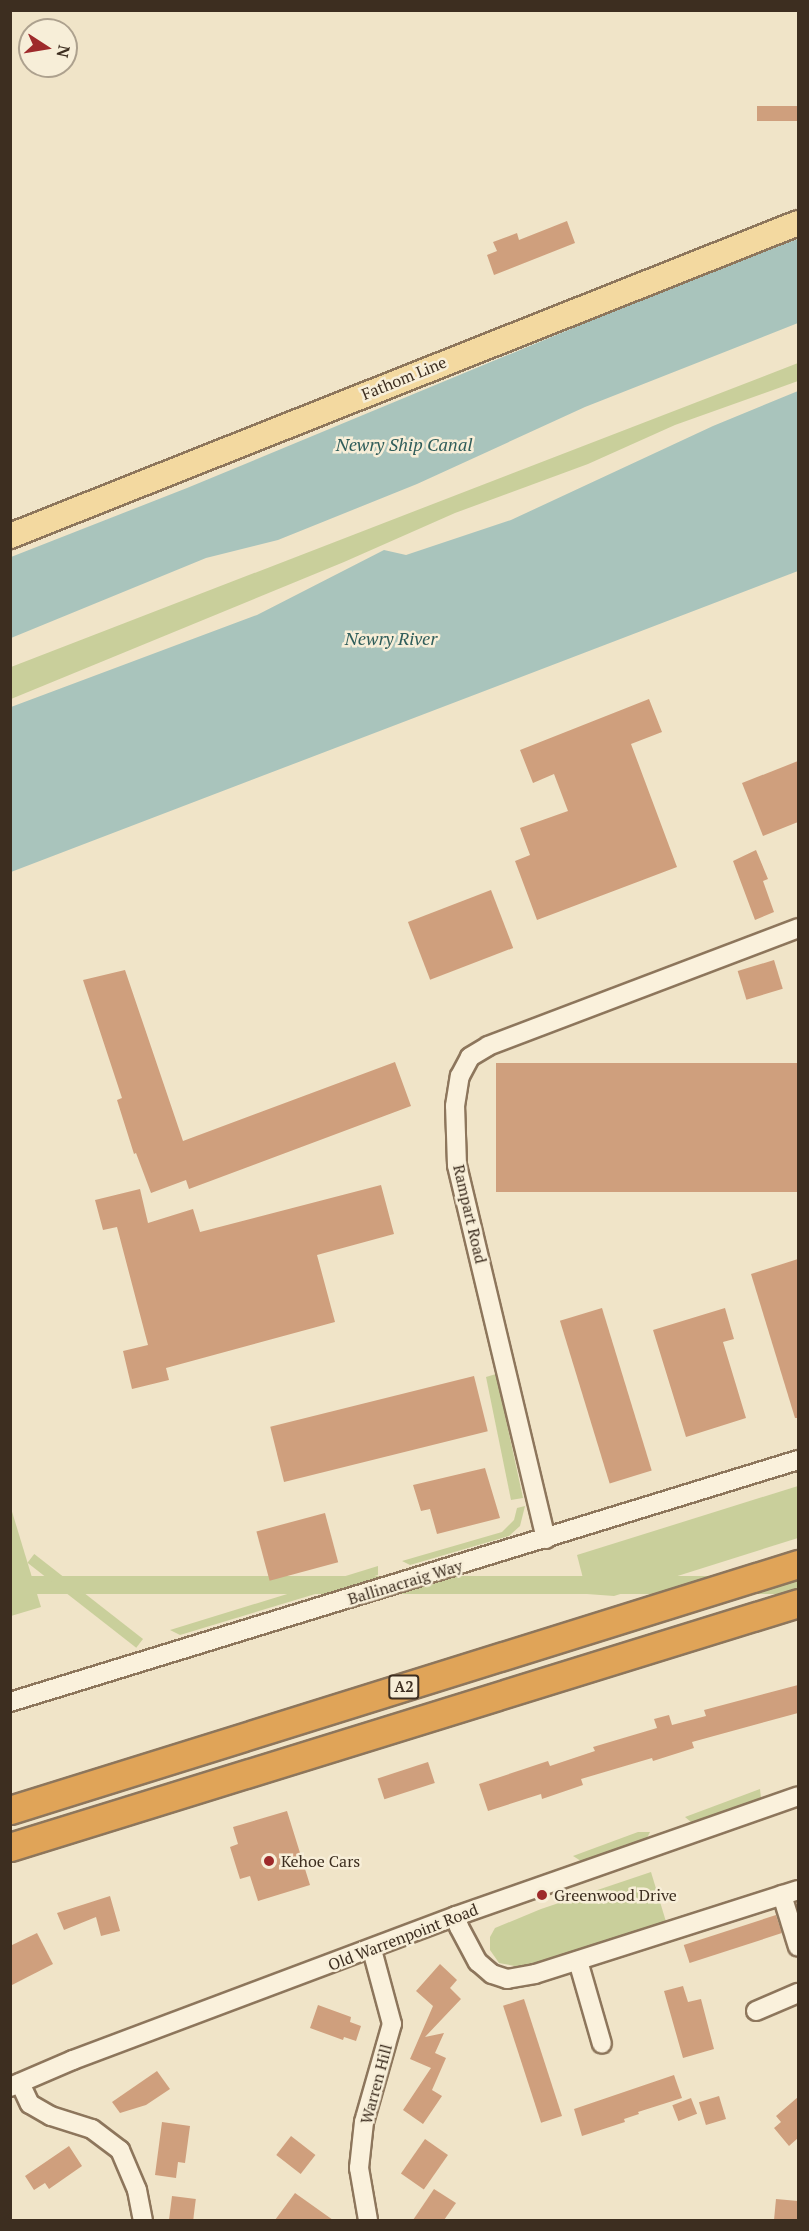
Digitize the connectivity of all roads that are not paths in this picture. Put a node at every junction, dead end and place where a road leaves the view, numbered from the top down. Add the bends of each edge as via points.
1 (798, 223) edge
2 (10, 536) edge
3 (798, 928) edge
4 (798, 1460) edge
5 (546, 1539) junction
6 (798, 1564) edge
7 (798, 1603) edge
8 (10, 1702) edge
9 (798, 1796) edge
10 (10, 1810) edge
11 (10, 1847) edge
12 (790, 1892) edge
13 (456, 1916) junction
14 (798, 1947) edge
15 (372, 1950) junction
16 (578, 1960) junction
17 (798, 1993) edge
18 (756, 2011) dead end
19 (602, 2044) dead end
20 (15, 2085) edge
21 (143, 2220) edge
22 (368, 2220) edge

1 - 2 main road, Fathom Line
3 - 5 street, Rampart Road via 488,1046 470,1057 460,1076 455,1106 457,1165
4 - 5 street, Ballinacraig Way
5 - 8 street, Ballinacraig Way
6 - 10 highway, A2
7 - 11 highway, A2
9 - 13 street, Old Warrenpoint Road
12 - 14 street
12 - 16 street
13 - 15 street, Old Warrenpoint Road
13 - 16 street via 478,1962 492,1974 507,1979
15 - 20 street, Old Warrenpoint Road
15 - 22 street, Warren Hill via 392,2024 364,2122 359,2168
16 - 19 street
17 - 18 street
20 - 21 street via 30,2104 51,2116 92,2129 120,2150 137,2190

